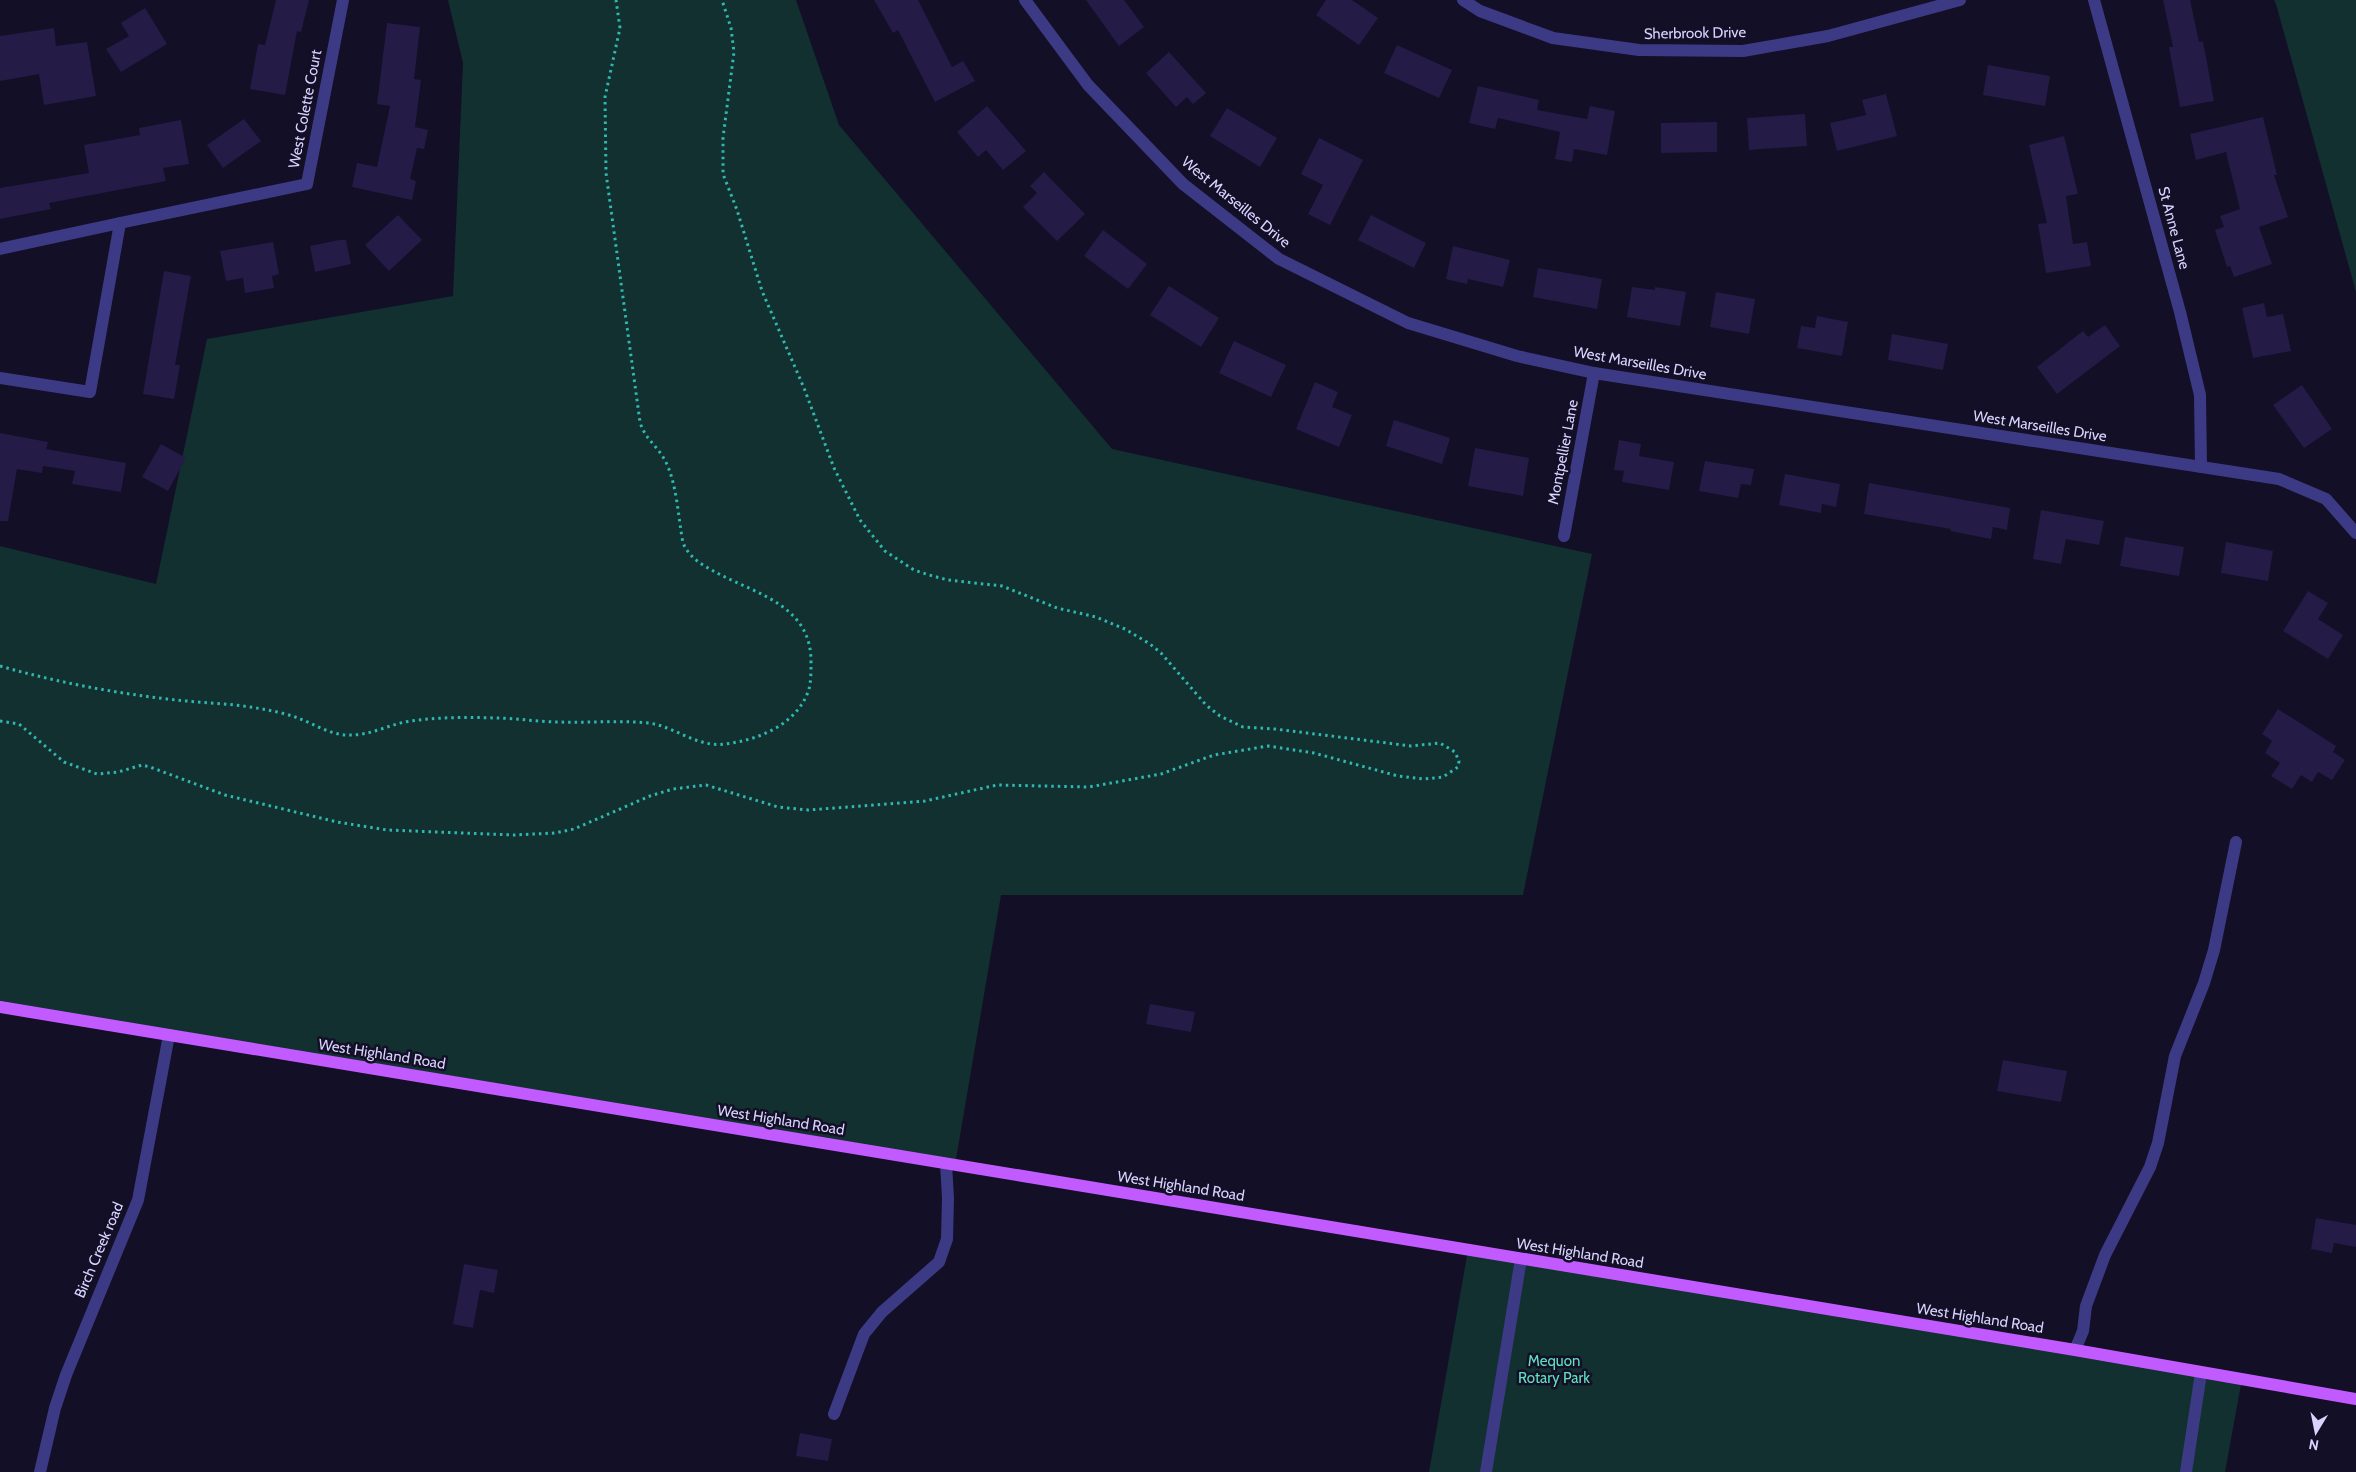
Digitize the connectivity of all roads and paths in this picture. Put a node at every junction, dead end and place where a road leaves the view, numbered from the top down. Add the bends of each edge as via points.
1 (342, 0) edge
2 (616, 0) edge
3 (722, 0) edge
4 (1025, 0) edge
5 (1464, 0) edge
6 (1960, 0) edge
7 (2094, 0) edge
8 (120, 223) junction
9 (0, 248) edge
10 (1594, 373) junction
11 (0, 378) edge
12 (2201, 467) junction
13 (2356, 533) edge
14 (1564, 536) dead end
15 (0, 666) edge
16 (0, 721) edge
17 (2236, 842) dead end
18 (0, 1007) edge
19 (169, 1035) junction
20 (946, 1164) junction
21 (1521, 1259) junction
22 (2075, 1350) junction
23 (2201, 1373) junction
24 (2356, 1399) edge
25 (834, 1414) dead end
26 (40, 1472) edge
27 (1486, 1472) edge
28 (2186, 1472) edge

1 - 8 street, West Colette Court via 308,184
2 - 15 path via 620,28 605,97 606,173 640,422 670,474 687,551 702,565 777,602 804,628 811,655 810,687 804,702 788,722 724,744 704,743 665,726 648,723 496,718 423,720 349,736 261,708 84,687
3 - 16 path via 734,52 723,138 723,174 762,291 834,468 860,520 886,551 914,570 929,575 1002,586 1057,608 1096,617 1125,629 1161,653 1206,705 1237,725 1411,746 1440,743 1455,752 1458,767 1443,778 1424,779 1398,776 1314,753 1268,746 1214,755 1161,774 1088,787 997,785 925,801 840,809 792,810 706,785 693,786 650,796 590,823 555,833 462,834 387,830 336,822 225,795 142,765 97,774 64,762 19,724
4 - 10 street, West Marseilles Drive via 1088,85 1183,184 1279,258 1408,323 1516,356
5 - 6 street, Sherbrook Drive via 1480,11 1553,38 1638,50 1724,51 1743,51 1828,36
7 - 12 street, St Anne Lane via 2200,395
8 - 9 street, West Colette Court
8 - 11 street via 90,392
10 - 12 street, West Marseilles Drive
10 - 14 street, Montpellier Lane
12 - 13 street, West Marseilles Drive via 2287,482 2326,499
17 - 22 street via 2214,950 2175,1056 2158,1143 2150,1166 2105,1255 2086,1306
18 - 19 main road, West Highland Road
19 - 20 main road, West Highland Road
19 - 26 street, Birch Creek road via 138,1200 66,1375
20 - 21 main road, West Highland Road
20 - 25 street via 948,1238 939,1262 882,1312 864,1334
21 - 22 main road, West Highland Road
21 - 27 street
22 - 23 main road, West Highland Road
23 - 24 main road, West Highland Road
23 - 28 street

